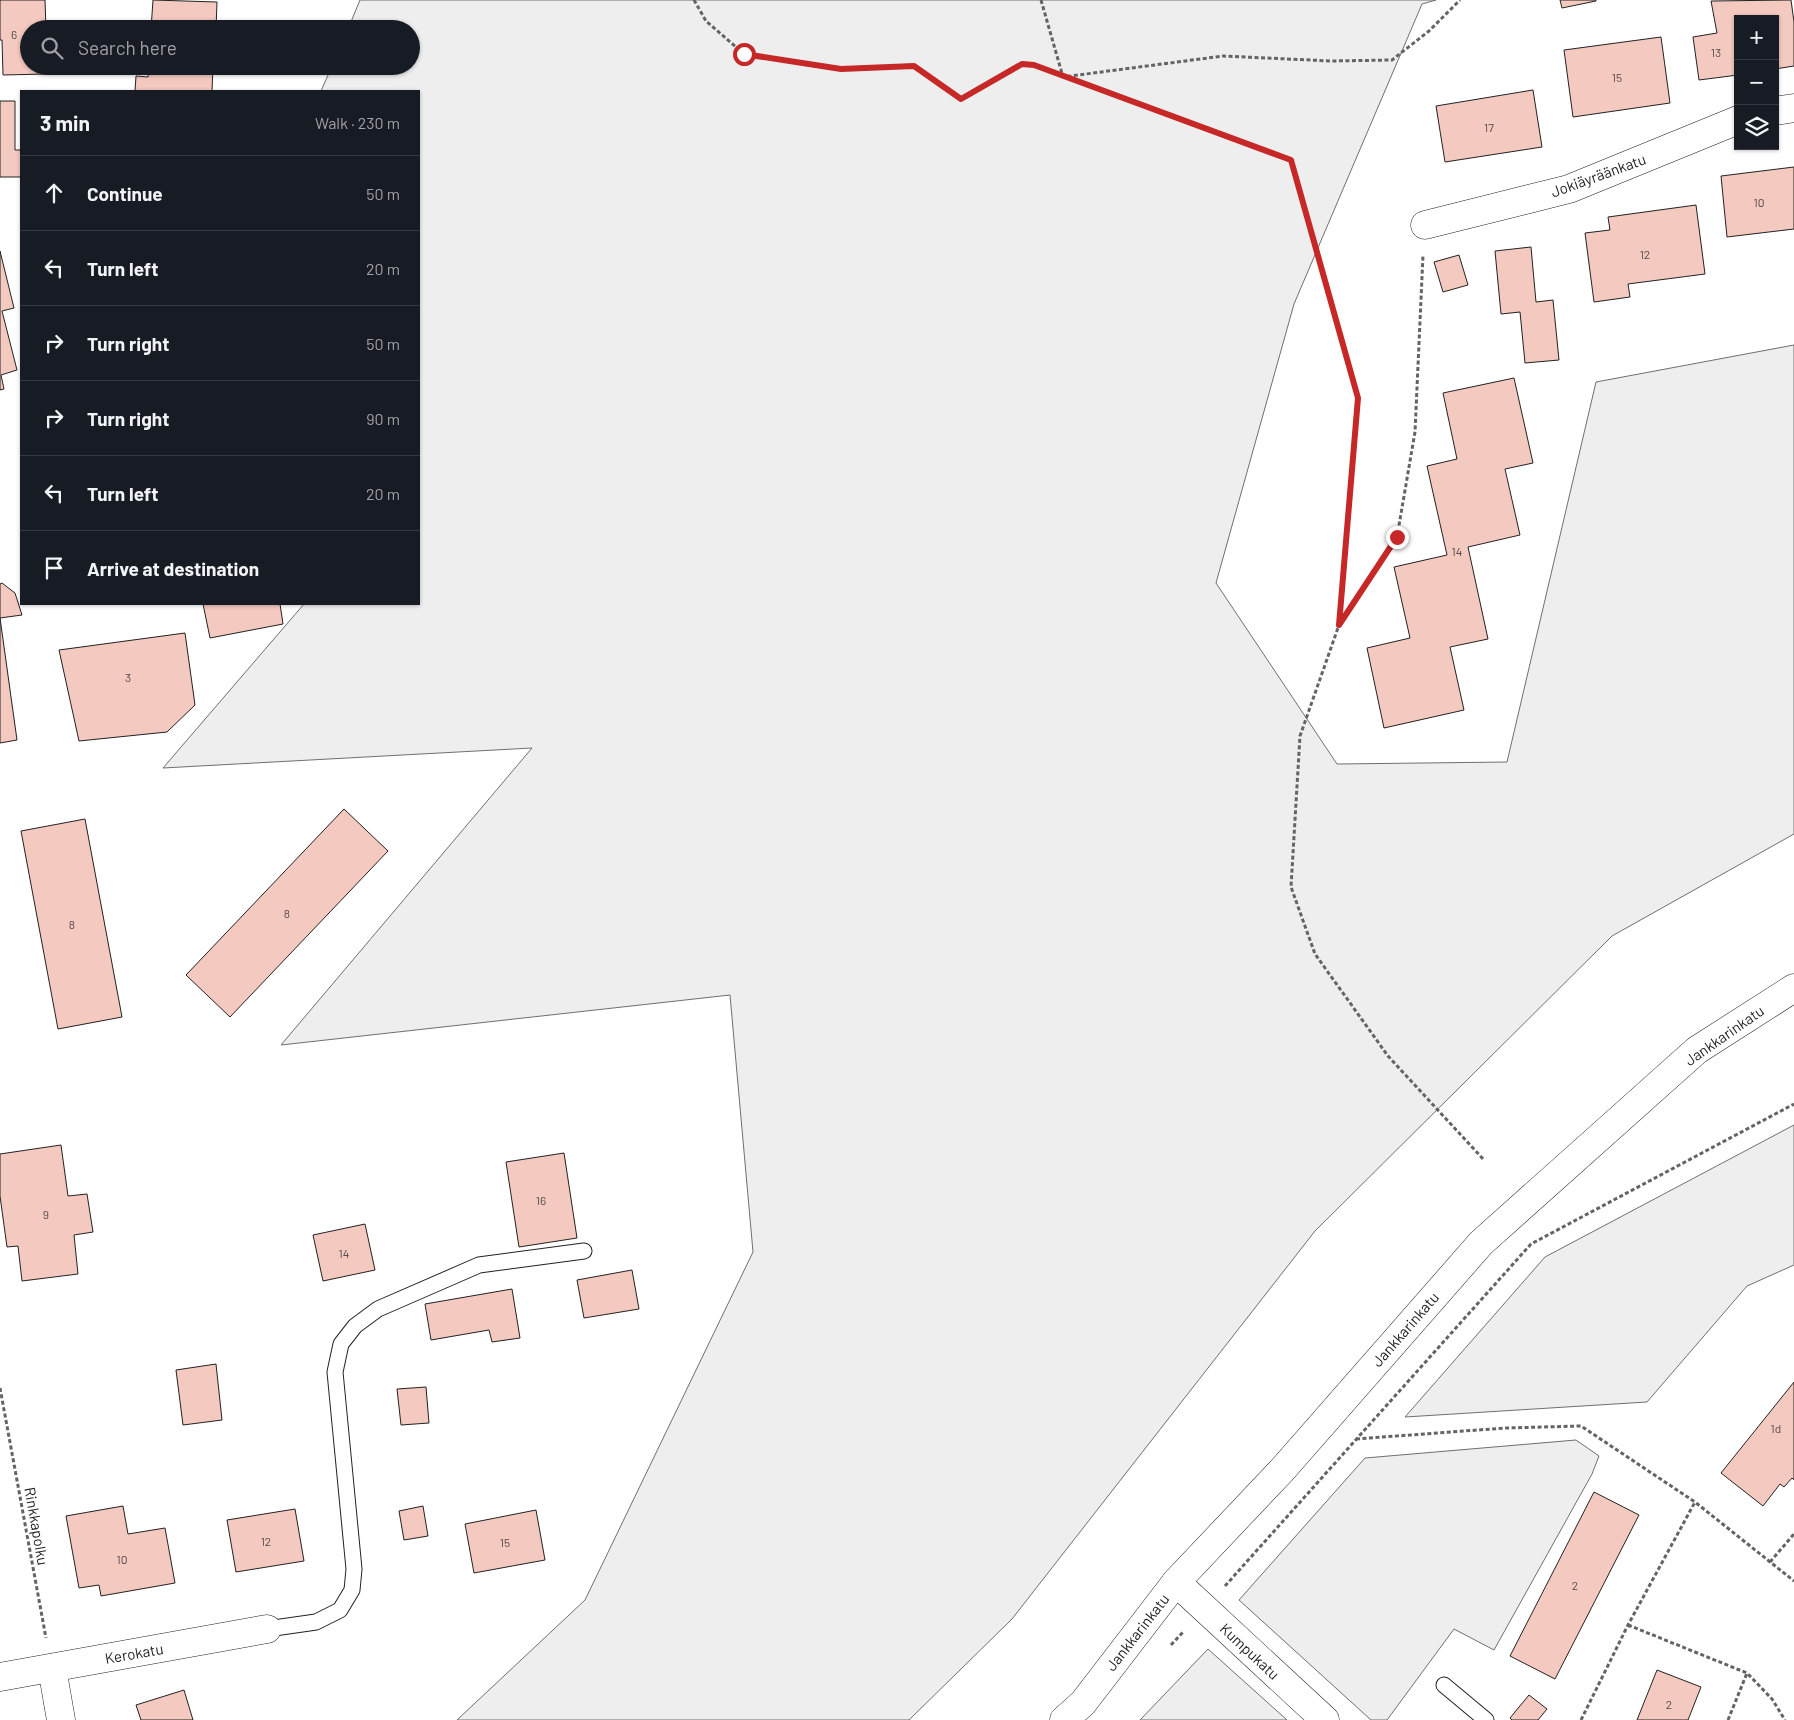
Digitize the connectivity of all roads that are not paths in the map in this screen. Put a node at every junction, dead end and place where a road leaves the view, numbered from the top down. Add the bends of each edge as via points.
1 (1794, 108) edge
2 (1779, 110) edge
3 (1734, 122) edge
4 (1424, 225) road end
5 (1794, 988) edge
6 (584, 1251) dead end
7 (1176, 1582) junction
8 (267, 1629) joint
9 (52, 1668) junction
10 (0, 1677) edge
11 (1444, 1685) dead end
12 (61, 1720) edge
13 (1064, 1720) edge
14 (1325, 1720) edge
15 (1486, 1720) edge

1 - 2 street
3 - 4 street, Jokiäyräänkatu via 1569,189
5 - 7 street, Jankkarinkatu via 1697,1050 1480,1243 1284,1469
6 - 8 lane via 479,1264 378,1309 355,1326 341,1344 335,1372 354,1568 352,1590 340,1610 316,1622
7 - 13 street, Jankkarinkatu via 1083,1703
7 - 14 street, Kumpukatu
8 - 9 street, Kerokatu
9 - 10 street, Kerokatu
9 - 12 street
11 - 15 lane

